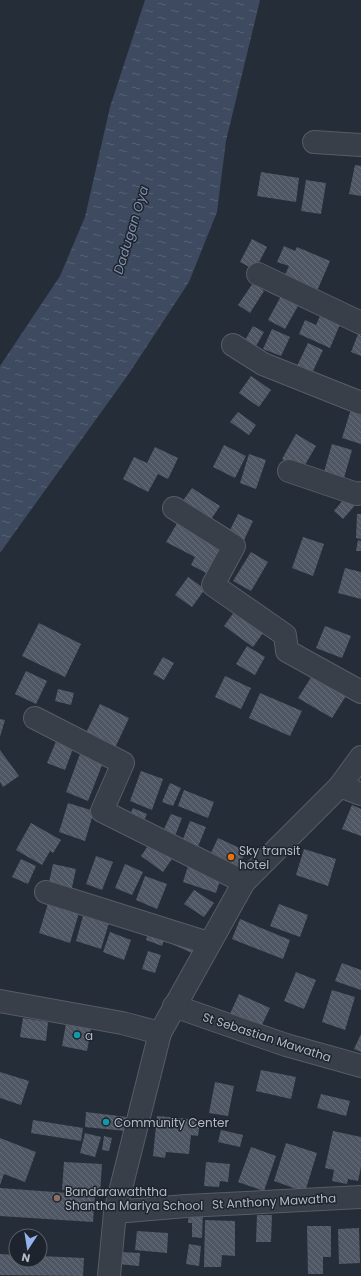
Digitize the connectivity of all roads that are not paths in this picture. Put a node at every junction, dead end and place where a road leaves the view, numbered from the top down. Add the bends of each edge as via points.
1 (314, 142) dead end
2 (361, 145) edge
3 (258, 274) dead end
4 (361, 323) edge
5 (233, 345) dead end
6 (361, 403) edge
7 (289, 471) dead end
8 (361, 493) edge
9 (174, 508) dead end
10 (361, 692) edge
11 (35, 718) dead end
12 (361, 757) edge
13 (340, 786) junction
14 (361, 794) edge
15 (244, 882) junction
16 (46, 892) dead end
17 (208, 943) junction
18 (0, 1001) edge
19 (174, 1006) junction
20 (160, 1033) junction
21 (361, 1066) edge
22 (361, 1197) edge
23 (115, 1212) junction
24 (109, 1276) edge

1 - 2 street
3 - 4 street
5 - 6 street via 262,364
7 - 8 street via 357,494
9 - 10 street via 234,546 213,585 285,635 287,651
11 - 15 street via 123,763 102,811
12 - 13 street
13 - 14 street
13 - 15 street
15 - 17 street
16 - 17 street
17 - 19 street
18 - 20 street via 122,1023
19 - 20 street
19 - 21 street, St Sebastian Mawatha via 286,1045
20 - 23 street
22 - 23 street, St Anthony Mawatha
23 - 24 street

